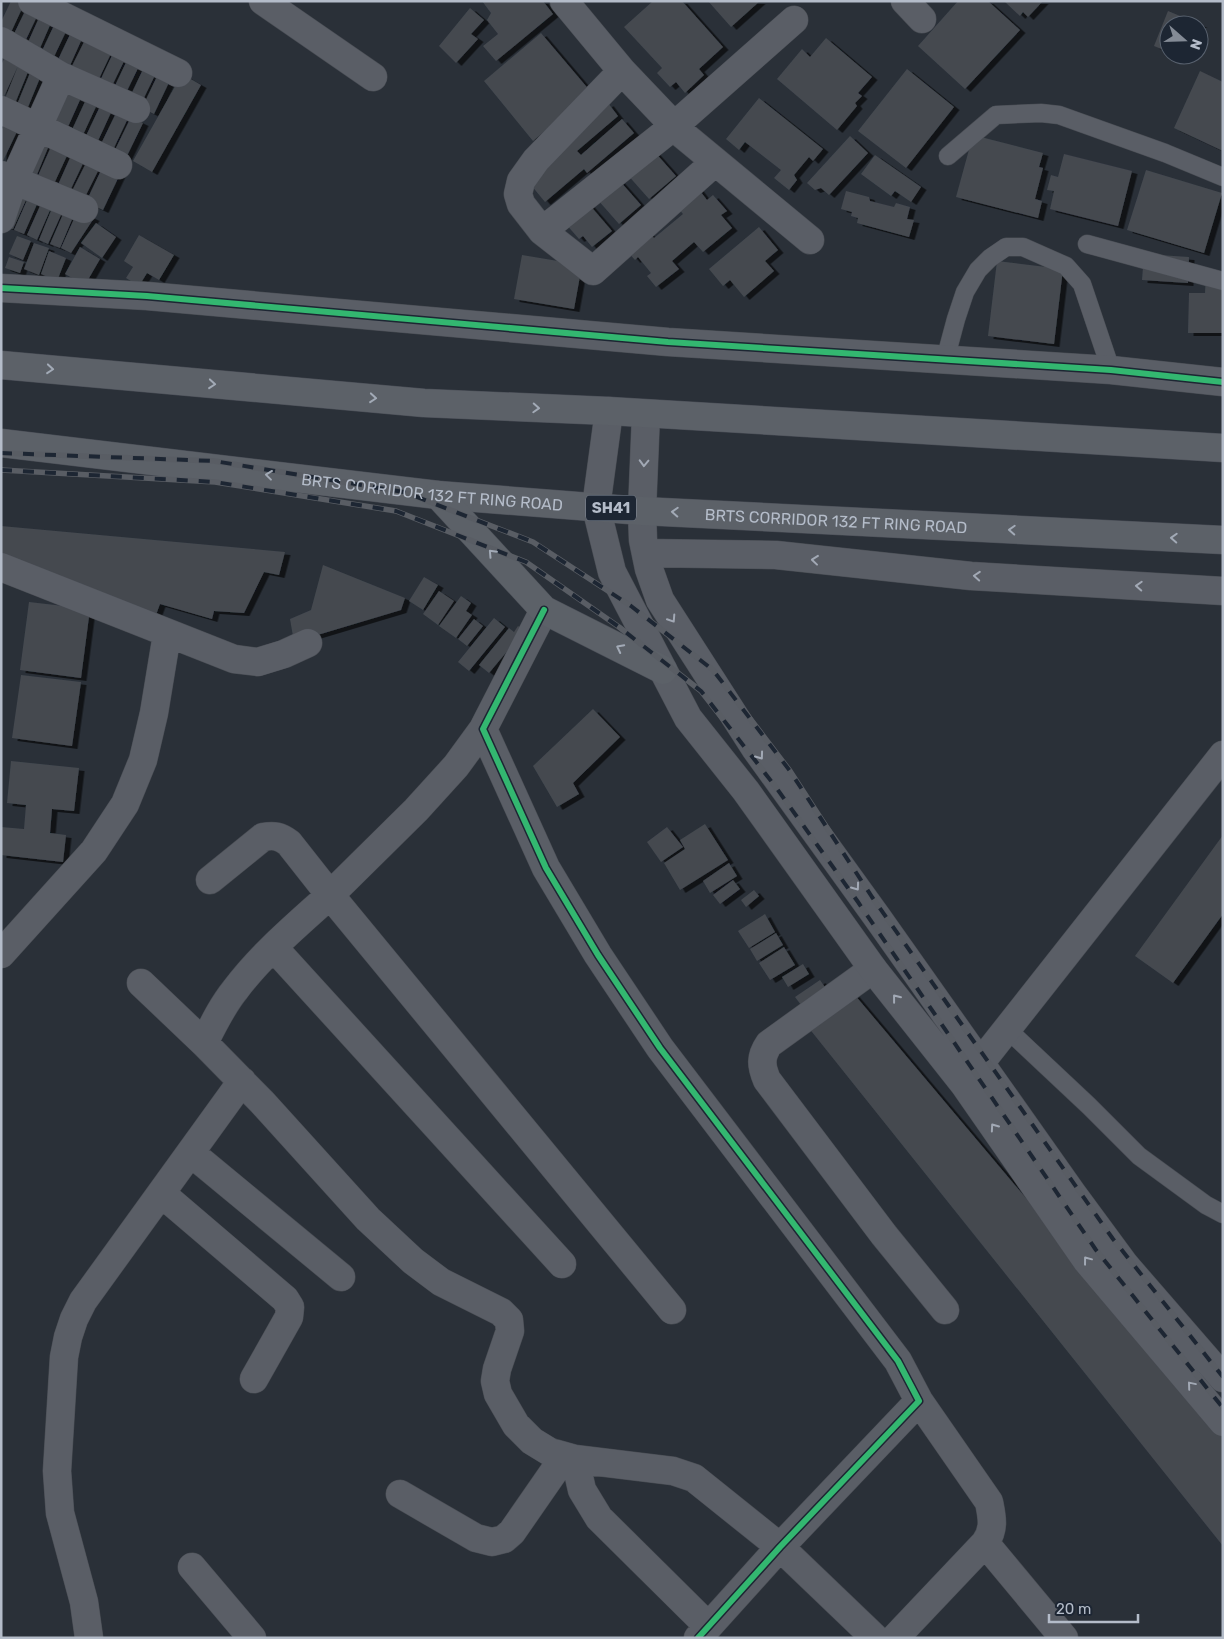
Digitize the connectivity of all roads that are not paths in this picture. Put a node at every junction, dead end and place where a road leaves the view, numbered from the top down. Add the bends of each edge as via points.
1 (32, 1) edge
2 (263, 1) edge
3 (564, 1) edge
4 (794, 20) dead end
5 (1, 41) edge
6 (622, 71) junction
7 (178, 72) dead end
8 (61, 76) junction
9 (373, 77) dead end
10 (136, 109) dead end
11 (1, 110) edge
12 (674, 126) junction
13 (37, 127) junction
14 (948, 156) dead end
15 (715, 162) junction
16 (118, 165) dead end
17 (8, 177) edge
18 (1223, 177) edge
19 (84, 209) dead end
20 (1, 219) edge
21 (542, 231) junction
22 (810, 240) dead end
23 (1087, 244) dead end
24 (1223, 281) edge
25 (1, 288) edge
26 (945, 360) junction
27 (1, 365) edge
28 (1111, 370) junction
29 (1223, 382) edge
30 (609, 411) junction
31 (646, 414) junction
32 (1, 443) edge
33 (1223, 448) edge
34 (438, 495) junction
35 (596, 507) junction
36 (642, 511) junction
37 (1223, 540) edge
38 (646, 554) junction
39 (1, 567) edge
40 (1223, 591) edge
41 (544, 610) junction
42 (167, 634) junction
43 (308, 643) dead end
44 (663, 670) junction
45 (483, 729) junction
46 (1223, 755) edge
47 (210, 880) dead end
48 (330, 895) junction
49 (274, 948) junction
50 (1, 954) edge
51 (874, 969) junction
52 (141, 983) dead end
53 (1007, 1029) junction
54 (204, 1043) junction
55 (972, 1074) junction
56 (242, 1082) junction
57 (191, 1152) junction
58 (162, 1194) junction
59 (1223, 1214) edge
60 (562, 1264) dead end
61 (341, 1277) dead end
62 (672, 1310) dead end
63 (945, 1310) dead end
64 (1223, 1378) edge
65 (254, 1379) dead end
66 (919, 1401) junction
67 (1223, 1422) edge
68 (570, 1458) junction
69 (400, 1494) dead end
70 (985, 1543) junction
71 (780, 1547) junction
72 (192, 1567) dead end
73 (703, 1632) edge
74 (89, 1638) edge
75 (252, 1638) edge
76 (875, 1638) edge
77 (895, 1638) edge
78 (1064, 1638) edge

1 - 7 street
2 - 9 street
3 - 6 street
4 - 12 street
5 - 8 street
6 - 12 street
6 - 21 street via 536,160 521,181 518,194 521,204
8 - 10 street
8 - 13 street
11 - 13 street
12 - 15 street
12 - 21 street
13 - 16 street
13 - 17 street
14 - 18 lane via 996,115 1041,113 1059,115 1165,152
15 - 21 street via 593,271
15 - 22 street
17 - 19 street
17 - 20 street
23 - 24 lane
25 - 26 street via 147,296 668,342
26 - 28 street
26 - 28 lane via 965,292 978,270 1006,246 1023,247 1066,266 1082,284
27 -> 30 main road via 424,403
28 - 29 street
30 - 31 main road
30 - 35 street
31 - 33 main road
31 -> 36 street
34 -> 32 main road, BRTS CORRIDOR 132 FT RING ROAD / SH41
34 - 35 main road, BRTS CORRIDOR 132 FT RING ROAD / SH41
41 -> 34 main road
35 - 36 main road, BRTS CORRIDOR 132 FT RING ROAD / SH41
35 - 44 street via 612,572
37 -> 36 main road, BRTS CORRIDOR 132 FT RING ROAD / SH41
36 - 38 street
40 -> 38 street via 972,576 776,555
38 -> 55 street via 660,600 755,748 877,917
39 - 42 street
44 -> 41 main road
41 - 45 street
42 - 43 street via 234,659 258,662
42 - 50 street via 143,760 125,804 94,851
44 - 51 street via 688,718 746,791
45 - 48 street via 423,803
45 - 66 street via 546,868 598,955 660,1048 898,1361
46 - 53 street
47 - 48 street via 263,837 273,835 289,843
48 - 49 street
48 - 62 street
49 - 54 street via 234,991
49 - 60 street
55 -> 51 street
51 - 63 street via 769,1044 763,1053 761,1066 767,1080
52 - 54 street
53 - 55 street
53 - 59 lane via 1139,1156
54 - 56 street
55 - 64 street via 1072,1193 1125,1265
67 -> 55 street via 1087,1261
56 - 57 street
56 - 68 street via 368,1219 413,1262 460,1293 501,1312 509,1320 510,1331 495,1381 498,1394 516,1425 532,1441 550,1452
57 - 58 street
57 - 61 street
58 - 65 street via 285,1299 290,1308 289,1317
58 - 74 street via 84,1301 74,1319 64,1357 57,1471 60,1513 84,1602
66 - 70 street via 989,1502 993,1520
66 - 71 street
68 - 69 street via 512,1532 504,1539 492,1542 476,1538
68 - 71 street via 673,1471 694,1478
68 - 73 street via 582,1490 599,1518
70 - 77 street
70 - 78 street
71 - 73 street
71 - 76 street
72 - 75 street

